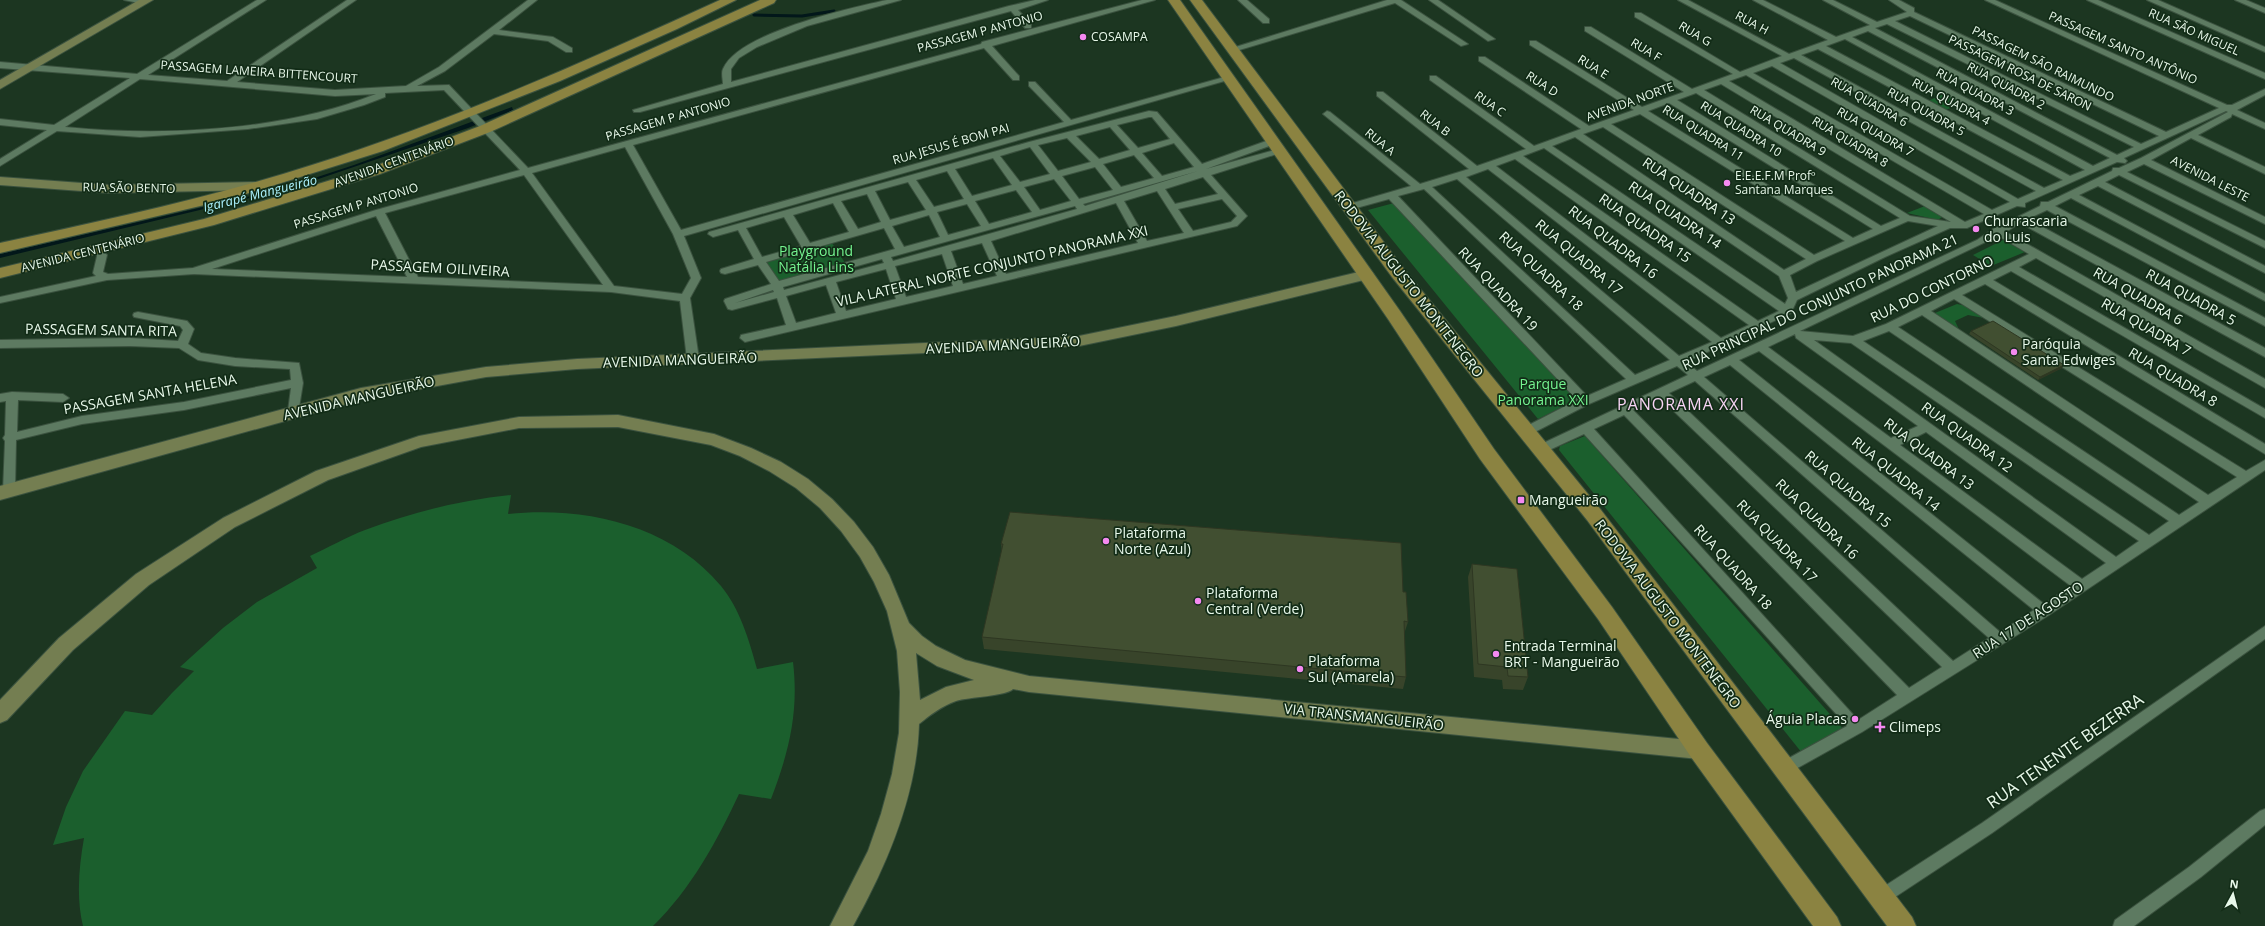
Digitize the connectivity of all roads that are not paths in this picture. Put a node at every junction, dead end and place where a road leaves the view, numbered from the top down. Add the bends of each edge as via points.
1 (128, 0) edge
2 (262, 0) edge
3 (352, 0) edge
4 (533, 0) edge
5 (730, 0) edge
6 (753, 0) edge
7 (770, 0) edge
8 (896, 0) edge
9 (1044, 0) edge
10 (1150, 0) edge
11 (1174, 0) edge
12 (1196, 0) edge
13 (1242, 0) edge
14 (1395, 0) edge
15 (1433, 0) edge
16 (1682, 0) edge
17 (1757, 0) edge
18 (1827, 0) edge
19 (1893, 0) edge
20 (1989, 0) edge
21 (2091, 0) edge
22 (2152, 0) edge
23 (2239, 0) edge
24 (145, 1) edge
25 (1012, 8) junction
26 (1909, 11) junction
27 (2265, 11) edge
28 (1638, 15) dead end
29 (724, 20) junction
30 (1266, 21) dead end
31 (1888, 21) junction
32 (1877, 25) junction
33 (1028, 26) dead end
34 (1868, 28) junction
35 (1588, 29) dead end
36 (492, 31) junction
37 (1845, 36) junction
38 (1490, 39) dead end
39 (1834, 40) junction
40 (641, 41) junction
41 (1533, 43) dead end
42 (984, 44) junction
43 (1464, 44) dead end
44 (1819, 46) junction
45 (659, 49) junction
46 (1233, 49) junction
47 (569, 50) dead end
48 (2265, 50) edge
49 (614, 53) junction
50 (1792, 56) junction
51 (1482, 59) dead end
52 (1774, 62) junction
53 (628, 64) junction
54 (0, 65) edge
55 (31, 68) junction
56 (442, 69) junction
57 (1743, 73) junction
58 (139, 76) junction
59 (2265, 76) edge
60 (1016, 78) dead end
61 (1231, 78) junction
62 (1433, 78) dead end
63 (1722, 81) junction
64 (229, 84) junction
65 (727, 84) junction
66 (1032, 84) dead end
67 (0, 85) edge
68 (407, 87) junction
69 (446, 87) junction
70 (1694, 91) junction
71 (388, 92) junction
72 (2265, 92) edge
73 (1380, 94) dead end
74 (1670, 100) junction
75 (2231, 109) junction
76 (637, 110) dead end
77 (1641, 110) junction
78 (1327, 114) dead end
79 (472, 116) junction
80 (0, 122) edge
81 (1069, 123) junction
82 (1111, 123) junction
83 (1605, 124) junction
84 (2265, 126) edge
85 (57, 127) junction
86 (484, 128) junction
87 (1588, 130) junction
88 (1577, 134) junction
89 (1070, 135) junction
90 (2191, 135) junction
91 (2167, 136) junction
92 (1176, 140) junction
93 (628, 144) junction
94 (1032, 144) junction
95 (1545, 145) junction
96 (1275, 147) junction
97 (2141, 147) junction
98 (1534, 149) junction
99 (1134, 151) junction
100 (995, 155) junction
101 (1516, 156) junction
102 (2117, 158) junction
103 (2144, 160) junction
104 (1097, 162) junction
105 (0, 163) edge
106 (2105, 164) junction
107 (1489, 166) junction
108 (2132, 166) junction
109 (950, 168) junction
110 (1476, 170) junction
111 (2093, 170) junction
112 (526, 171) junction
113 (1203, 171) junction
114 (2265, 171) edge
115 (2120, 172) junction
116 (1057, 174) junction
117 (1459, 176) junction
118 (911, 180) junction
119 (2070, 180) junction
120 (0, 181) edge
121 (2098, 182) junction
122 (1159, 183) junction
123 (1018, 185) junction
124 (258, 186) junction
125 (1423, 187) junction
126 (870, 191) junction
127 (2044, 192) junction
128 (1118, 195) junction
129 (2072, 195) junction
130 (1224, 196) junction
131 (1392, 196) junction
132 (2031, 197) junction
133 (970, 199) junction
134 (836, 201) junction
135 (2018, 203) junction
136 (1080, 206) junction
137 (2048, 206) junction
138 (1172, 207) junction
139 (1349, 207) junction
140 (931, 210) junction
141 (380, 212) junction
142 (2034, 212) junction
143 (788, 213) junction
144 (1038, 213) junction
145 (1991, 214) junction
146 (1907, 218) junction
147 (2020, 219) junction
148 (2265, 221) edge
149 (887, 223) junction
150 (1949, 225) junction
151 (1964, 226) junction
152 (741, 227) junction
153 (987, 228) junction
154 (1880, 229) junction
155 (1997, 232) junction
156 (855, 233) junction
157 (678, 234) junction
158 (713, 234) dead end
159 (1190, 234) junction
160 (985, 239) junction
161 (1853, 242) junction
162 (2265, 244) edge
163 (946, 245) junction
164 (1144, 245) junction
165 (807, 247) junction
166 (0, 248) edge
167 (96, 250) junction
168 (901, 252) junction
169 (2036, 254) junction
170 (1813, 259) junction
171 (760, 260) junction
172 (888, 260) junction
173 (2012, 266) junction
174 (725, 270) dead end
175 (2265, 270) edge
176 (194, 271) junction
177 (0, 273) edge
178 (1784, 274) junction
179 (1367, 275) junction
180 (107, 277) junction
181 (1002, 278) junction
182 (1984, 279) junction
183 (414, 280) junction
184 (830, 281) junction
185 (611, 289) junction
186 (778, 289) junction
187 (959, 289) junction
188 (1954, 295) junction
189 (685, 298) junction
190 (1793, 298) junction
191 (2265, 298) edge
192 (0, 300) edge
193 (902, 302) junction
194 (1787, 311) junction
195 (1923, 311) junction
196 (842, 314) junction
197 (138, 315) dead end
198 (2265, 322) edge
199 (1757, 325) junction
200 (792, 328) junction
201 (1890, 328) junction
202 (1796, 333) junction
203 (746, 338) dead end
204 (1854, 340) junction
205 (1720, 343) junction
206 (0, 344) edge
207 (182, 345) junction
208 (1759, 346) junction
209 (2265, 353) edge
210 (693, 359) junction
211 (1730, 359) junction
212 (1678, 361) junction
213 (1696, 376) junction
214 (1634, 380) junction
215 (297, 383) junction
216 (2265, 384) edge
217 (1661, 392) junction
218 (6, 397) edge
219 (63, 398) dead end
220 (1584, 401) junction
221 (1625, 409) junction
222 (294, 411) junction
223 (2265, 414) edge
224 (1585, 427) junction
225 (1927, 427) junction
226 (1527, 431) junction
227 (6, 444) edge
228 (1890, 444) junction
229 (1541, 449) junction
230 (2265, 450) edge
231 (2265, 464) edge
232 (2244, 476) junction
233 (4, 492) edge
234 (2209, 502) junction
235 (2178, 521) junction
236 (2149, 542) junction
237 (2115, 563) junction
238 (2081, 586) junction
239 (2044, 611) junction
240 (901, 628) junction
241 (2265, 632) edge
242 (1998, 639) junction
243 (1952, 668) junction
244 (1029, 684) junction
245 (7, 696) edge
246 (1907, 696) junction
247 (0, 714) edge
248 (910, 720) junction
249 (1857, 728) junction
250 (1699, 750) junction
251 (1785, 768) junction
252 (2265, 816) edge
253 (1883, 896) junction
254 (841, 926) edge
255 (1828, 926) edge
256 (1903, 926) edge
257 (2121, 926) edge

1 - 24 street
2 - 58 street
3 - 64 street
4 - 36 street
5 - 40 main road, AVENIDA CENTENÁRIO
6 - 29 main road via 750,7
7 - 29 main road, AVENIDA CENTENÁRIO
8 - 65 street via 781,32 744,51 733,60 727,69
9 - 25 street
10 - 42 street, PASSAGEM P ANTONIO
11 - 61 main road, RODOVIA AUGUSTO MONTENEGRO
12 - 46 main road, RODOVIA AUGUSTO MONTENEGRO
13 - 30 street
14 - 43 street
14 - 46 street
15 - 38 street
16 - 50 street, RUA H
17 - 39 street
18 - 32 street
19 - 26 street, PASSAGEM SÃO RAIMUNDO
20 - 75 street, PASSAGEM SANTO ANTÔNIO
21 - 59 street, RUA SÃO MIGUEL
22 - 48 street
23 - 27 street
24 - 55 street
25 - 33 street
25 - 65 street
26 - 31 street, AVENIDA NORTE
26 - 91 street, PASSAGEM SÃO RAIMUNDO
28 - 57 street, RUA G
29 - 45 main road, AVENIDA CENTENÁRIO
31 - 32 street, AVENIDA NORTE
31 - 97 street, PASSAGEM ROSA DE SARON
32 - 34 street, AVENIDA NORTE
34 - 37 street, AVENIDA NORTE
34 - 102 street, RUA QUADRA 2
35 - 70 street, RUA F
36 - 47 street via 550,39
36 - 56 street
37 - 39 street, AVENIDA NORTE
37 - 111 street, RUA QUADRA 3
39 - 44 street, AVENIDA NORTE
40 - 45 main road via 639,46 643,51
40 - 49 main road, AVENIDA CENTENÁRIO
41 - 77 street, RUA E
42 - 60 street
42 - 93 street, PASSAGEM P ANTONIO
44 - 50 street, AVENIDA NORTE
44 - 119 street, RUA QUADRA 4
45 - 53 main road, AVENIDA CENTENÁRIO
46 - 139 main road, RODOVIA AUGUSTO MONTENEGRO
49 - 53 main road via 633,56
49 - 79 main road, AVENIDA CENTENÁRIO
50 - 52 street, AVENIDA NORTE
50 - 127 street, RUA QUADRA 5
51 - 87 street, RUA D
52 - 57 street, AVENIDA NORTE
52 - 135 street, RUA QUADRA 6
53 - 86 main road, AVENIDA CENTENÁRIO
54 - 55 street, PASSAGEM LAMEIRA BITTENCOURT
55 - 58 street, PASSAGEM LAMEIRA BITTENCOURT
55 - 67 street
56 - 68 street
56 - 69 street
57 - 63 street, AVENIDA NORTE
57 - 145 street, RUA QUADRA 7
58 - 64 street, PASSAGEM LAMEIRA BITTENCOURT
58 - 85 street
61 - 81 street, RUA JESUS É BOM PAI
61 - 96 main road, RODOVIA AUGUSTO MONTENEGRO
62 - 98 street, RUA C
63 - 70 street, AVENIDA NORTE
63 - 151 street, RUA QUADRA 8
64 - 71 street, PASSAGEM LAMEIRA BITTENCOURT via 335,93
65 - 76 street
66 - 81 street
68 - 69 street, PASSAGEM LAMEIRA BITTENCOURT
68 - 71 street, PASSAGEM LAMEIRA BITTENCOURT
69 - 79 street
70 - 74 street, AVENIDA NORTE
70 - 146 street, RUA QUADRA 9
71 - 85 street via 357,106 331,113 272,124 225,129 121,134
72 - 75 street, RUA PRINCIPAL DO CONJUNTO PANORAMA 21
73 - 110 street, RUA B
74 - 77 street, AVENIDA NORTE
74 - 154 street, RUA QUADRA 10
75 - 84 street, PASSAGEM SANTO ANTÔNIO
75 - 90 street, RUA PRINCIPAL DO CONJUNTO PANORAMA 21
75 - 91 street, RUA PRINCIPAL DO CONJUNTO PANORAMA 21
77 - 83 street, AVENIDA NORTE
77 - 161 street, RUA QUADRA 11
78 - 125 street, RUA A
79 - 86 street
79 - 124 main road, AVENIDA CENTENÁRIO
80 - 85 street
81 - 157 street, RUA JESUS É BOM PAI
82 - 89 street
82 - 92 street via 1152,114
82 - 99 street
83 - 87 street, AVENIDA NORTE
83 - 170 street
85 - 105 street
86 - 112 street
86 - 167 main road, AVENIDA CENTENÁRIO via 375,171 268,205
87 - 88 street, AVENIDA NORTE
88 - 95 street, AVENIDA NORTE
88 - 178 street, RUA QUADRA 13
89 - 94 street
89 - 104 street
90 - 103 street, RUA PRINCIPAL DO CONJUNTO PANORAMA 21
90 - 114 street
91 - 97 street, RUA PRINCIPAL DO CONJUNTO PANORAMA 21
92 - 99 street
92 - 113 street
93 - 112 street, PASSAGEM P ANTONIO
93 - 157 street
94 - 100 street
94 - 116 street
95 - 98 street, AVENIDA NORTE
95 - 194 street, RUA QUADRA 14
96 - 113 street
96 - 179 main road, RODOVIA AUGUSTO MONTENEGRO
97 - 102 street, RUA PRINCIPAL DO CONJUNTO PANORAMA 21
98 - 101 street, AVENIDA NORTE
99 - 104 street
99 - 122 street
100 - 109 street
100 - 123 street
101 - 107 street, AVENIDA NORTE
101 - 199 street, RUA QUADRA 15
102 - 106 street, RUA PRINCIPAL DO CONJUNTO PANORAMA 21
102 - 108 street, RUA QUADRA 2
103 - 108 street, RUA PRINCIPAL DO CONJUNTO PANORAMA 21
103 - 148 street, AVENIDA LESTE
104 - 116 street
104 - 128 street
106 - 111 street, RUA PRINCIPAL DO CONJUNTO PANORAMA 21
106 - 115 street
107 - 110 street, AVENIDA NORTE
107 - 205 street, RUA QUADRA 16
108 - 115 street, RUA PRINCIPAL DO CONJUNTO PANORAMA 21
109 - 118 street
109 - 133 street
110 - 117 street, AVENIDA NORTE
111 - 119 street, RUA PRINCIPAL DO CONJUNTO PANORAMA 21
112 - 141 street, PASSAGEM P ANTONIO
112 - 185 street
113 - 122 street
113 - 130 street
115 - 121 street, RUA PRINCIPAL DO CONJUNTO PANORAMA 21
115 - 162 street
116 - 123 street
116 - 136 street
117 - 125 street, AVENIDA NORTE
117 - 212 street, RUA QUADRA 17
118 - 126 street
118 - 140 street
119 - 127 street, RUA PRINCIPAL DO CONJUNTO PANORAMA 21
120 - 124 street, RUA SÃO BENTO via 109,189
121 - 129 street, RUA PRINCIPAL DO CONJUNTO PANORAMA 21
121 - 175 street
122 - 128 street
122 - 138 street
123 - 133 street
123 - 144 street
124 - 166 main road, AVENIDA CENTENÁRIO
125 - 131 street, AVENIDA NORTE
125 - 214 street, RUA QUADRA 18
126 - 134 street
126 - 149 street
127 - 132 street, RUA PRINCIPAL DO CONJUNTO PANORAMA 21
128 - 136 street
128 - 164 street
129 - 137 street, RUA PRINCIPAL DO CONJUNTO PANORAMA 21
129 - 191 street
130 - 138 street
130 - 159 street, VILA LATERAL NORTE CONJUNTO PANORAMA XXI via 1242,216 1234,224
131 - 139 street, AVENIDA NORTE
131 - 220 street, RUA QUADRA 19
132 - 135 street, RUA PRINCIPAL DO CONJUNTO PANORAMA 21
132 - 137 street
133 - 140 street
133 - 153 street
134 - 143 street
134 - 156 street
135 - 142 street, RUA QUADRA 6
135 - 145 street, RUA PRINCIPAL DO CONJUNTO PANORAMA 21
136 - 144 street
136 - 160 street
137 - 142 street, RUA PRINCIPAL DO CONJUNTO PANORAMA 21
137 - 198 street
138 - 159 street
139 - 226 main road, RODOVIA AUGUSTO MONTENEGRO via 1398,273
140 - 149 street
140 - 163 street
141 - 176 street, PASSAGEM P ANTONIO
141 - 183 street
142 - 147 street, RUA PRINCIPAL DO CONJUNTO PANORAMA 21
143 - 152 street
143 - 165 street
144 - 153 street
145 - 151 street, RUA PRINCIPAL DO CONJUNTO PANORAMA 21
146 - 150 street
146 - 154 street
147 - 155 street, RUA PRINCIPAL DO CONJUNTO PANORAMA 21
147 - 209 street, RUA QUADRA 5
149 - 156 street
149 - 168 street
150 - 151 street, RUA PRINCIPAL DO CONJUNTO PANORAMA 21
150 - 190 street, RUA PRINCIPAL DO CONJUNTO PANORAMA 21
152 - 158 street
152 - 171 street
153 - 163 street
154 - 161 street
155 - 169 street, RUA QUADRA 6
155 - 202 street, RUA PRINCIPAL DO CONJUNTO PANORAMA 21
156 - 165 street
157 - 189 street via 696,278
159 - 164 street, VILA LATERAL NORTE CONJUNTO PANORAMA XXI
160 - 163 street
160 - 181 street
161 - 170 street
163 - 168 street
163 - 172 street
163 - 187 street
164 - 181 street, VILA LATERAL NORTE CONJUNTO PANORAMA XXI
165 - 171 street
167 - 177 main road, AVENIDA CENTENÁRIO
167 - 180 street via 102,255 98,273
168 - 172 street
169 - 173 street, RUA DO CONTORNO
169 - 216 street, RUA QUADRA 6
170 - 178 street
171 - 174 street
171 - 186 street
172 - 184 street
172 - 186 street
172 - 193 street
173 - 182 street, RUA DO CONTORNO
173 - 223 street, RUA QUADRA 7
176 - 180 street
176 - 183 street, PASSAGEM OILIVEIRA
178 - 190 street
179 - 210 street, AVENIDA MANGUEIRÃO via 1176,321 1079,341
179 - 250 main road, RODOVIA AUGUSTO MONTENEGRO via 1487,454 1605,613
180 - 192 street
181 - 187 street, VILA LATERAL NORTE CONJUNTO PANORAMA XXI
182 - 188 street, RUA DO CONTORNO
182 - 230 street, RUA QUADRA 8
183 - 185 street, PASSAGEM OILIVEIRA
184 - 186 street
184 - 196 street
185 - 189 street, PASSAGEM OILIVEIRA
186 - 200 street
187 - 193 street, VILA LATERAL NORTE CONJUNTO PANORAMA XXI
188 - 195 street, RUA DO CONTORNO
188 - 232 street
189 - 210 street
190 - 194 street, RUA PRINCIPAL DO CONJUNTO PANORAMA 21
193 - 196 street, VILA LATERAL NORTE CONJUNTO PANORAMA XXI
194 - 199 street, RUA PRINCIPAL DO CONJUNTO PANORAMA 21
195 - 201 street, RUA DO CONTORNO
195 - 234 street
196 - 200 street, VILA LATERAL NORTE CONJUNTO PANORAMA XXI
197 - 207 street via 183,323 189,329
199 - 205 street, RUA PRINCIPAL DO CONJUNTO PANORAMA 21
200 - 203 street, VILA LATERAL NORTE CONJUNTO PANORAMA XXI
201 - 204 street, RUA DO CONTORNO
201 - 235 street
202 - 204 street, RUA DO CONTORNO
202 - 208 street, RUA PRINCIPAL DO CONJUNTO PANORAMA 21
202 - 225 street, RUA QUADRA 12
204 - 236 street
205 - 212 street, RUA PRINCIPAL DO CONJUNTO PANORAMA 21
206 - 207 street, PASSAGEM SANTA RITA via 130,342
207 - 215 street, PASSAGEM SANTA RITA via 198,356 235,362 296,366
208 - 211 street, RUA PRINCIPAL DO CONJUNTO PANORAMA 21
208 - 228 street, RUA QUADRA 13
210 - 222 street, AVENIDA MANGUEIRÃO via 577,364 486,372 361,394
211 - 213 street, RUA PRINCIPAL DO CONJUNTO PANORAMA 21
211 - 239 street, RUA QUADRA 14
212 - 213 street, RUA QUADRA 15
212 - 214 street, RUA PRINCIPAL DO CONJUNTO PANORAMA 21
213 - 217 street, RUA PRINCIPAL DO CONJUNTO PANORAMA 21
213 - 242 street, RUA QUADRA 15
214 - 220 street, RUA PRINCIPAL DO CONJUNTO PANORAMA 21
215 - 222 street, PASSAGEM SANTA RITA
215 - 227 street, PASSAGEM SANTA HELENA via 184,406 82,420
217 - 221 street, RUA PRINCIPAL DO CONJUNTO PANORAMA 21
217 - 243 street, RUA QUADRA 16
218 - 219 street
218 - 227 street
220 - 226 street, RUA PRINCIPAL DO CONJUNTO PANORAMA 21
221 - 224 street, RUA PRINCIPAL DO CONJUNTO PANORAMA 21
221 - 246 street, RUA QUADRA 17
222 - 233 street, AVENIDA MANGUEIRÃO
224 - 229 street, RUA PRINCIPAL DO CONJUNTO PANORAMA 21
224 - 249 street, RUA QUADRA 18
225 - 228 street
225 - 237 street, RUA QUADRA 12
226 - 229 main road, RODOVIA AUGUSTO MONTENEGRO
227 - 233 street
228 - 238 street, RUA QUADRA 13
229 - 251 main road, RODOVIA AUGUSTO MONTENEGRO
231 - 232 street, RUA 17 DE AGOSTO
232 - 234 street, RUA 17 DE AGOSTO
234 - 235 street, RUA 17 DE AGOSTO
235 - 236 street, RUA 17 DE AGOSTO
236 - 237 street, RUA 17 DE AGOSTO
237 - 238 street, RUA 17 DE AGOSTO
238 - 239 street, RUA 17 DE AGOSTO
239 - 242 street, RUA 17 DE AGOSTO
240 - 244 street, VIA TRANSMANGUEIRÃO via 939,659 968,670
240 - 245 street, VIA TRANSMANGUEIRÃO via 887,585 866,548 844,521 820,498 775,466 730,445 695,434 658,427 620,422 539,422 475,430 409,445 332,472 275,497 186,548 142,578 100,612
240 - 248 street, VIA TRANSMANGUEIRÃO via 909,674
241 - 253 street, RUA TENENTE BEZERRA via 1987,828
242 - 243 street, RUA 17 DE AGOSTO
243 - 246 street, RUA 17 DE AGOSTO
244 - 248 street, VIA TRANSMANGUEIRÃO via 984,685 959,690 922,708
244 - 250 street, VIA TRANSMANGUEIRÃO
245 - 247 street, VIA TRANSMANGUEIRÃO
246 - 249 street, RUA 17 DE AGOSTO
248 - 254 street, VIA TRANSMANGUEIRÃO via 902,780 884,838 857,899
249 - 251 street, RUA 17 DE AGOSTO
250 - 255 main road, RODOVIA AUGUSTO MONTENEGRO
251 - 253 main road, RODOVIA AUGUSTO MONTENEGRO
252 - 257 street via 2195,872
253 - 256 main road, RODOVIA AUGUSTO MONTENEGRO

